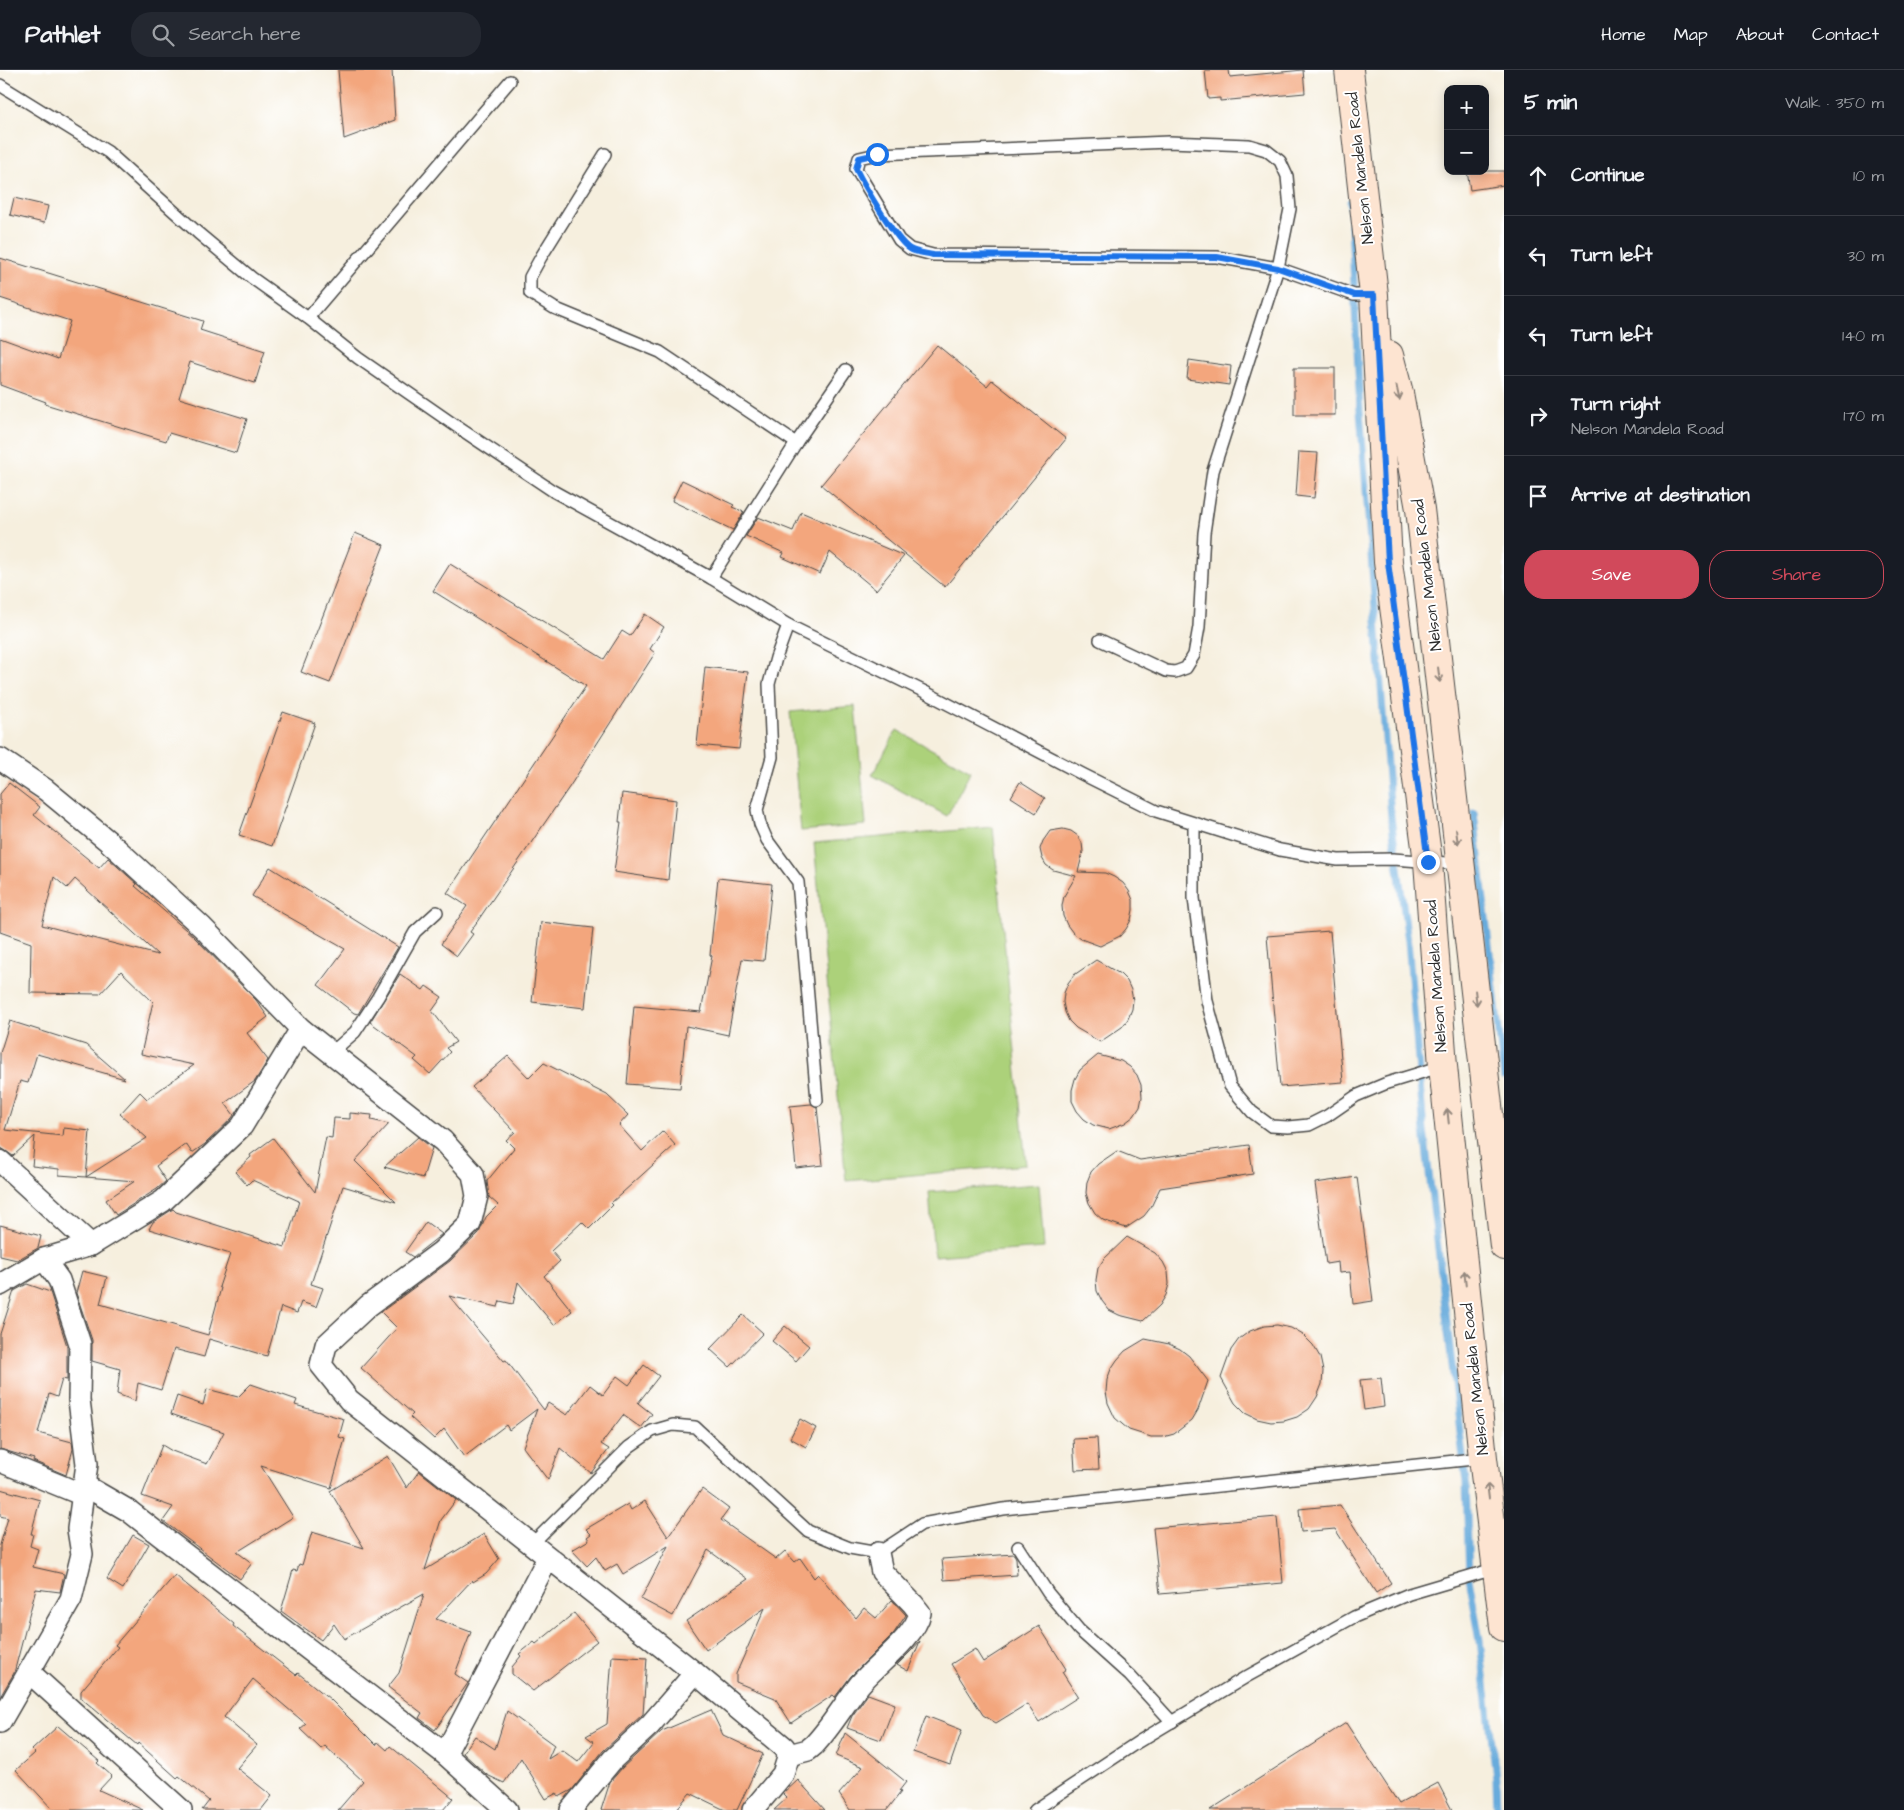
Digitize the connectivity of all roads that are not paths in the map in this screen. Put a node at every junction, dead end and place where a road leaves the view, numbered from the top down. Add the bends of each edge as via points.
1 (1349, 70) edge
2 (510, 81) dead end
3 (0, 86) edge
4 (605, 154) dead end
5 (1278, 268) junction
6 (1374, 295) junction
7 (308, 318) junction
8 (846, 370) dead end
9 (796, 443) junction
10 (712, 578) junction
11 (788, 625) junction
12 (1100, 640) dead end
13 (0, 759) edge
14 (1194, 824) junction
15 (1428, 862) junction
16 (1460, 864) junction
17 (437, 912) dead end
18 (301, 1029) junction
19 (331, 1053) junction
20 (1443, 1066) junction
21 (817, 1100) dead end
22 (0, 1161) edge
23 (91, 1245) junction
24 (1504, 1246) edge
25 (44, 1259) junction
26 (0, 1285) edge
27 (1484, 1458) junction
28 (0, 1462) edge
29 (84, 1490) junction
30 (531, 1545) junction
31 (1018, 1547) dead end
32 (878, 1553) junction
33 (548, 1558) junction
34 (1498, 1568) junction
35 (1504, 1627) edge
36 (29, 1672) junction
37 (695, 1674) junction
38 (0, 1722) edge
39 (1172, 1722) junction
40 (445, 1754) junction
41 (789, 1755) junction
42 (181, 1810) edge
43 (507, 1810) edge
44 (571, 1810) edge
45 (753, 1810) edge
46 (1034, 1810) edge

1 - 6 main road, Nelson Mandela Road
2 - 7 lane
3 - 7 lane via 108,152 252,278
4 - 9 lane via 530,277 530,293 554,308 660,352
5 - 5 lane via 1290,209 1287,176 1280,161 1266,150 1249,145 1169,142 877,154 859,158 856,169 900,240 910,249 933,255 1217,257
5 - 6 lane via 1354,295
5 - 12 lane via 1213,471 1204,532 1199,627 1194,655 1186,668 1166,671
6 - 15 main road, Nelson Mandela Road via 1388,562
6 -> 16 main road, Nelson Mandela Road via 1399,393 1420,509
7 - 10 lane via 358,358 553,491
8 - 9 lane
9 - 10 lane
10 - 11 lane
11 - 14 lane via 1156,811
11 - 21 lane via 769,684 772,757 757,810 767,840 798,882
13 - 18 street via 46,790 108,841 202,927
14 - 15 lane via 1280,850 1338,860
14 - 20 lane via 1194,898 1207,1001 1230,1086 1252,1112 1271,1126 1309,1125 1356,1096 1387,1082
15 - 16 lane
15 - 20 main road, Nelson Mandela Road
16 -> 24 main road, Nelson Mandela Road
17 - 19 lane via 415,932 355,1032
18 - 19 street
18 - 23 street via 242,1126 224,1145 163,1201
19 - 30 street via 443,1141 473,1174 477,1196 470,1224 440,1252 368,1306 333,1339 326,1346 321,1365 349,1400
27 -> 20 main road, Nelson Mandela Road
22 - 23 street
23 - 25 street
25 - 26 street
25 - 29 street via 59,1280 80,1344 79,1400 87,1464
27 - 32 lane via 1003,1509 922,1524
34 -> 27 main road, Nelson Mandela Road
28 - 29 street via 32,1476
29 - 36 street via 78,1529 82,1554 71,1599
29 - 40 street via 129,1511
30 - 32 lane via 629,1447 652,1431 673,1425 695,1427 808,1531 850,1548
30 - 33 street
31 - 39 lane via 1048,1593 1079,1630 1130,1676
32 - 41 street via 882,1572 918,1610 916,1624 860,1684 814,1746
33 - 37 street
33 - 40 street
34 - 35 main road, Nelson Mandela Road
34 - 39 lane via 1410,1594 1354,1617
36 - 38 street
36 - 42 street
37 - 41 street via 765,1730
37 - 44 street via 650,1725 613,1759
39 - 46 lane
40 - 43 street
41 - 45 street via 783,1774

